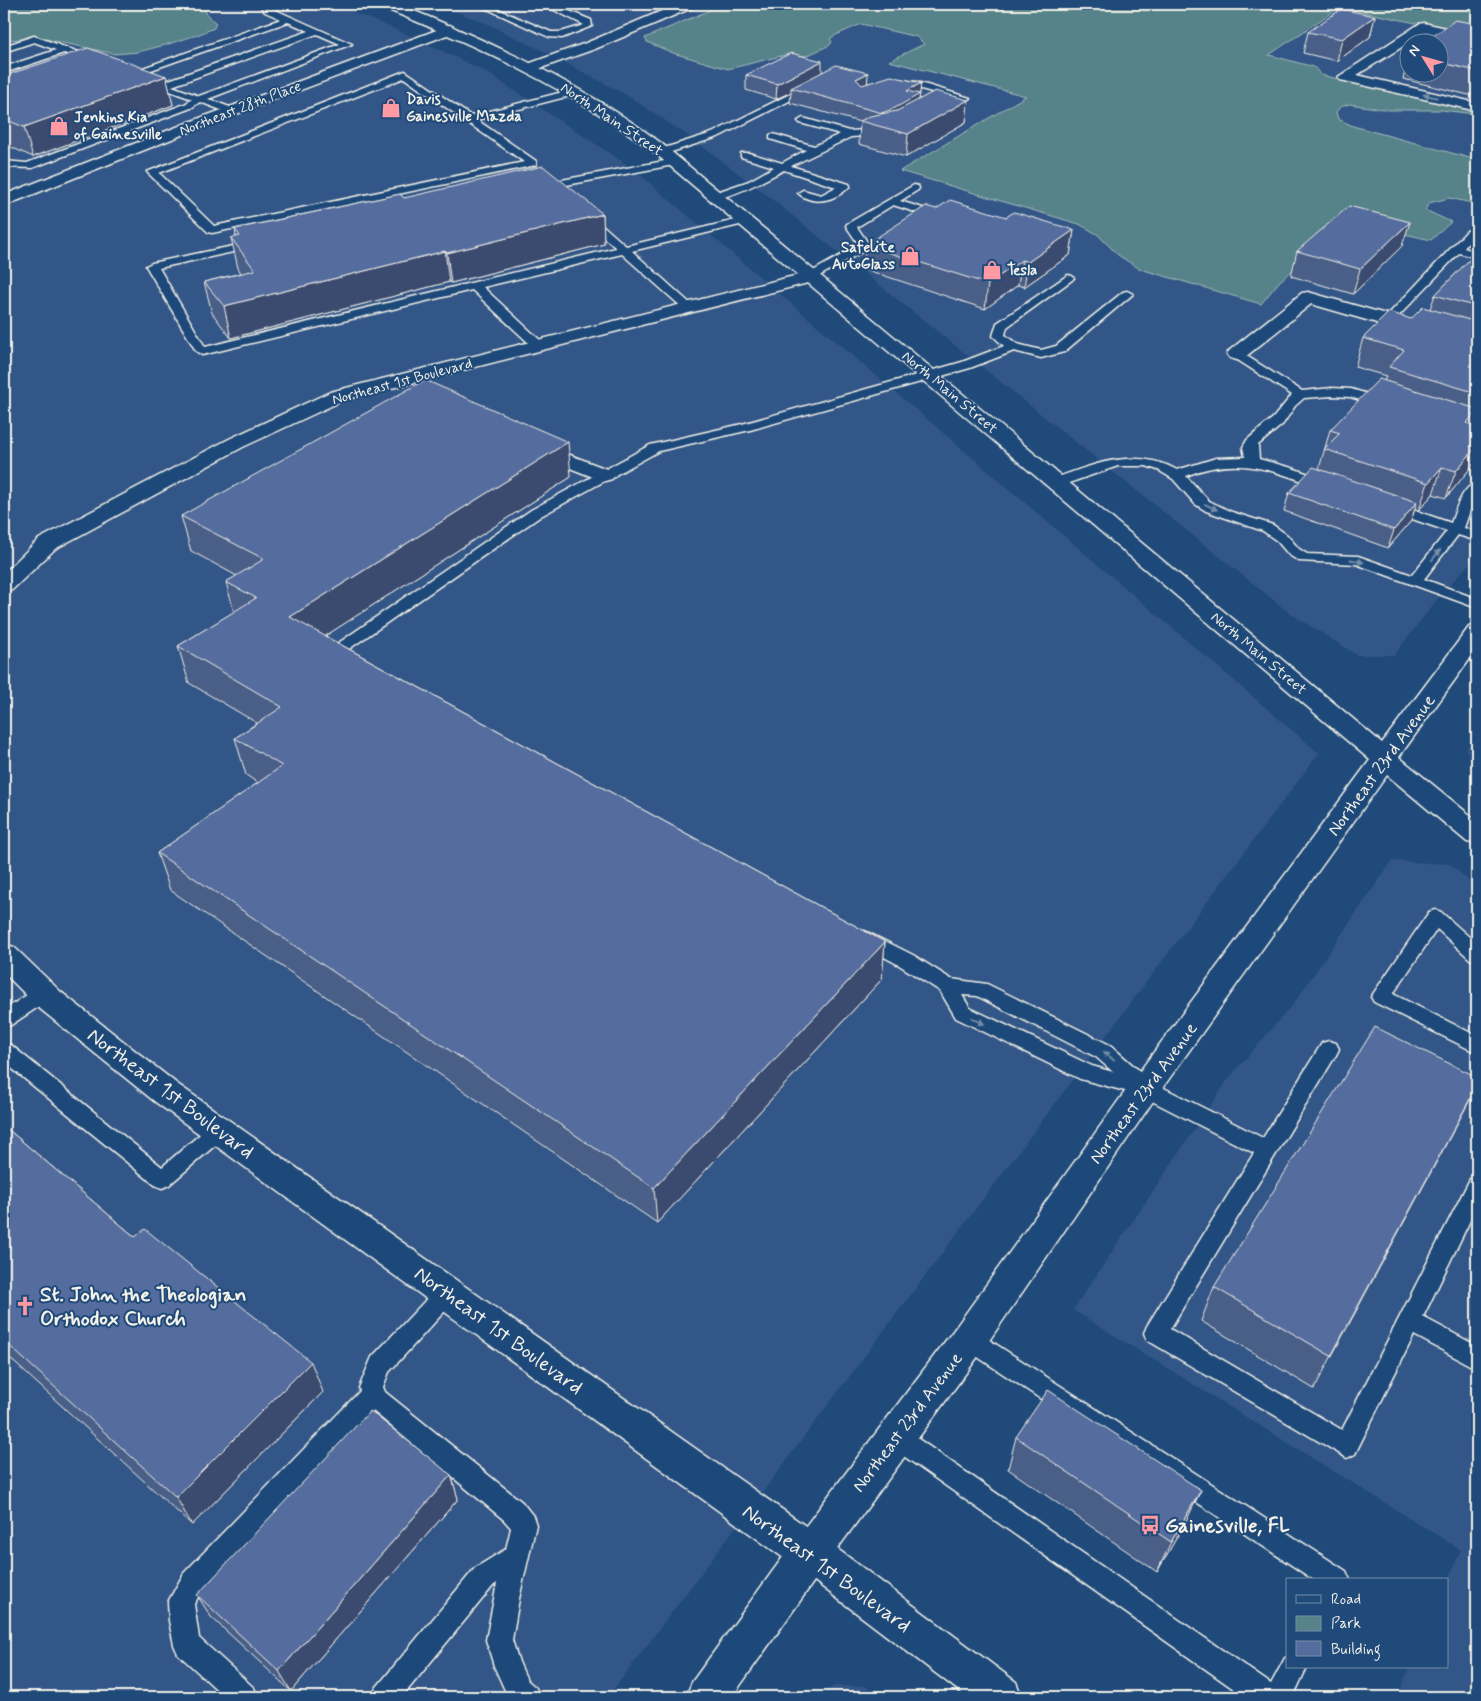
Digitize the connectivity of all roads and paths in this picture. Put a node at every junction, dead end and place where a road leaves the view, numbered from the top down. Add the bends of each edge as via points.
1 (263, 4) edge
2 (386, 4) edge
3 (480, 4) edge
4 (546, 4) edge
5 (689, 4) edge
6 (288, 19) junction
7 (450, 29) junction
8 (316, 30) junction
9 (1477, 39) edge
10 (4, 49) edge
11 (64, 50) junction
12 (79, 68) edge
13 (530, 68) junction
14 (4, 70) edge
15 (817, 83) edge
16 (889, 84) edge
17 (162, 86) junction
18 (574, 92) junction
19 (199, 99) junction
20 (935, 106) edge
21 (1477, 107) edge
22 (232, 111) junction
23 (469, 119) junction
24 (803, 121) dead end
25 (892, 130) edge
26 (849, 134) junction
27 (773, 137) dead end
28 (815, 149) junction
29 (662, 152) junction
30 (746, 155) dead end
31 (675, 162) junction
32 (4, 164) edge
33 (783, 167) junction
34 (544, 178) junction
35 (914, 188) dead end
36 (532, 189) edge
37 (803, 192) dead end
38 (715, 196) junction
39 (4, 201) edge
40 (891, 201) junction
41 (580, 211) edge
42 (948, 219) edge
43 (744, 221) junction
44 (1474, 234) edge
45 (267, 242) edge
46 (1457, 248) junction
47 (625, 250) junction
48 (1477, 255) edge
49 (810, 277) junction
50 (1068, 278) dead end
51 (475, 286) junction
52 (1128, 294) dead end
53 (689, 308) junction
54 (1389, 320) junction
55 (537, 344) junction
56 (1477, 346) edge
57 (1013, 347) junction
58 (1237, 354) joint
59 (931, 375) junction
60 (387, 382) junction
61 (1300, 395) junction
62 (415, 396) edge
63 (1397, 407) edge
64 (521, 442) edge
65 (1252, 460) junction
66 (605, 474) junction
67 (1175, 475) junction
68 (1058, 482) junction
69 (1477, 487) edge
70 (1343, 490) edge
71 (1381, 503) edge
72 (1456, 530) junction
73 (1477, 537) edge
74 (1415, 581) junction
75 (4, 585) edge
76 (1477, 604) edge
77 (1477, 632) edge
78 (360, 665) edge
79 (1384, 760) junction
80 (1477, 835) edge
81 (850, 930) edge
82 (1477, 954) edge
83 (4, 955) edge
84 (947, 986) junction
85 (43, 994) junction
86 (4, 1020) edge
87 (1477, 1045) edge
88 (1329, 1049) dead end
89 (4, 1051) edge
90 (1145, 1088) junction
91 (219, 1130) junction
92 (1267, 1150) junction
93 (1477, 1185) edge
94 (447, 1293) junction
95 (1409, 1321) junction
96 (969, 1338) junction
97 (1477, 1358) edge
98 (374, 1394) junction
99 (896, 1437) junction
100 (810, 1553) junction
101 (518, 1556) junction
102 (1334, 1578) edge
103 (1294, 1668) edge
104 (245, 1697) edge
105 (385, 1697) edge
106 (527, 1697) edge
107 (708, 1697) edge
108 (1001, 1697) edge
109 (1267, 1697) edge
110 (1279, 1697) edge

1 - 6 lane via 268,10
2 - 7 street, North Main Street
3 - 4 lane via 550,34 562,35 588,26 588,22
5 - 13 street via 561,59
6 - 8 lane
6 - 17 lane via 127,72
7 - 13 street, North Main Street
7 - 22 street, Northeast 28th Place
8 - 17 lane
8 - 19 lane via 348,44
21 -> 9 street via 1345,77 1424,27
10 - 11 lane via 34,39
11 - 12 lane via 102,64
11 - 14 lane
13 - 18 street, North Main Street
15 - 29 lane via 715,135
16 - 20 lane via 914,84 965,98 952,105
17 - 19 lane
18 - 23 lane
18 - 29 street, North Main Street
19 - 22 lane
19 - 32 lane via 188,106 28,166
22 - 39 street, Northeast 28th Place
23 - 34 lane
23 - 34 lane via 405,74 152,172 212,230
24 - 26 lane
25 - 26 lane
26 - 28 lane
27 - 28 lane
28 - 33 lane
29 - 31 street, North Main Street
30 - 33 lane
31 - 34 lane
31 - 38 street, North Main Street
33 - 37 lane via 846,186 822,199
33 - 38 lane via 753,183
34 - 36 lane
35 - 40 lane
38 - 43 street, North Main Street
40 - 42 lane
40 - 49 lane via 851,226 864,246
41 - 47 lane
43 - 47 lane
43 - 49 street, North Main Street
44 - 46 lane
45 - 51 lane via 152,266 202,351
46 - 48 lane
46 - 54 lane
47 - 51 lane
47 - 53 lane
49 - 53 street, Northeast 1st Boulevard
49 - 59 street, North Main Street
50 - 57 lane via 1002,326 999,336
51 - 55 lane
52 - 57 lane via 1060,349 1041,354
53 - 55 street, Northeast 1st Boulevard
54 - 56 street
54 - 58 street via 1308,297
55 - 60 street, Northeast 1st Boulevard
57 - 59 lane
58 - 61 lane
59 - 66 lane via 736,430 655,448
59 - 68 street, North Main Street
60 - 62 street
60 - 75 street, Northeast 1st Boulevard via 336,396 228,447 48,544
61 - 63 lane via 1351,393
61 - 65 lane via 1252,443
64 - 66 street
65 - 67 lane via 1215,462
65 - 70 lane
66 - 78 lane via 536,513 335,651
67 - 68 lane via 1152,465 1122,461
67 -> 74 lane via 1204,504 1268,528 1304,558 1358,560
68 - 79 street, North Main Street
69 - 72 lane via 1466,501
71 - 72 lane
72 - 73 lane
74 -> 72 lane
74 - 76 lane
77 - 79 street, Northeast 23rd Avenue
79 - 80 street, North Main Street
79 - 90 street, Northeast 23rd Avenue
81 - 84 lane
82 - 87 lane via 1435,917 1381,997
83 - 85 street, Northeast 1st Boulevard
90 -> 84 lane via 1103,1051 1044,1020 980,989
84 -> 90 lane via 963,1013 1087,1073
85 - 86 lane
85 - 91 street, Northeast 1st Boulevard via 165,1092
88 - 92 lane
89 - 91 lane via 162,1179
90 - 92 lane
90 - 96 street, Northeast 23rd Avenue
91 - 94 street, Northeast 1st Boulevard
92 - 95 lane via 1155,1333 1347,1446
93 - 95 lane
94 - 98 lane via 380,1365 371,1388
94 - 100 street, Northeast 1st Boulevard
95 - 97 lane
96 - 99 street, Northeast 23rd Avenue
96 - 102 lane
98 - 101 lane via 377,1400 513,1511 524,1525
98 - 104 lane via 193,1582 181,1602 187,1645
99 - 100 street, Northeast 23rd Avenue
99 - 109 lane
100 - 107 street, Northeast 23rd Avenue
100 - 108 street, Northeast 1st Boulevard
101 - 105 lane via 484,1577
101 - 106 lane via 499,1640 518,1689
103 - 110 lane

